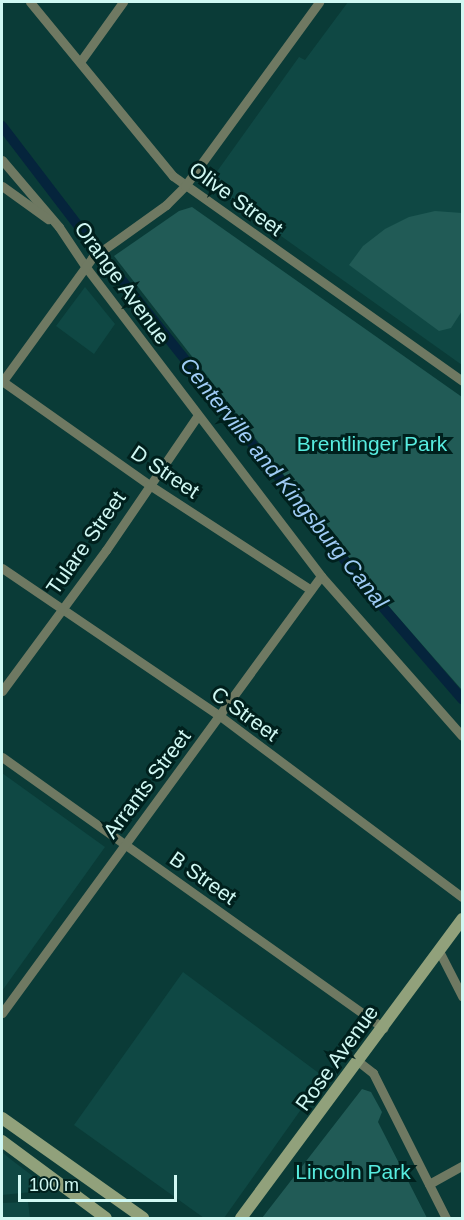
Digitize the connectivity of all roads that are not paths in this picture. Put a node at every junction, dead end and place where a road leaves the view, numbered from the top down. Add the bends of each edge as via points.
1 (30, 2) edge
2 (123, 2) edge
3 (319, 2) edge
4 (80, 62) junction
5 (2, 160) edge
6 (2, 186) edge
7 (185, 186) junction
8 (59, 227) junction
9 (85, 266) junction
10 (2, 381) edge
11 (462, 381) edge
12 (198, 415) junction
13 (148, 484) junction
14 (2, 568) edge
15 (321, 576) junction
16 (311, 590) junction
17 (60, 609) junction
18 (2, 691) edge
19 (220, 716) junction
20 (462, 736) edge
21 (2, 757) edge
22 (124, 844) junction
23 (462, 897) edge
24 (462, 919) edge
25 (440, 951) junction
26 (462, 996) edge
27 (2, 1014) edge
28 (384, 1028) junction
29 (359, 1062) junction
30 (2, 1118) edge
31 (2, 1141) edge
32 (462, 1166) edge
33 (429, 1184) junction
34 (101, 1217) edge
35 (143, 1218) edge
36 (241, 1218) edge
37 (446, 1218) edge

1 - 4 street, Olive Street
2 - 4 street
3 - 7 street
4 - 7 street, Olive Street via 164,167
5 - 8 street, Orange Avenue
6 - 8 street
7 - 9 street
7 - 11 street, Olive Street
8 - 9 street, Orange Avenue
9 - 10 street
9 - 12 street, Orange Avenue
10 - 13 street, D Street
12 - 13 street, Tulare Street
12 - 15 street, Orange Avenue
13 - 16 street, D Street
13 - 17 street, Tulare Street via 106,550
14 - 17 street, C Street
15 - 16 street, Arrants Street
15 - 20 street, Orange Avenue
16 - 19 street, Arrants Street
17 - 18 street, Tulare Street
17 - 19 street, C Street
19 - 22 street, Arrants Street
19 - 23 street, C Street
21 - 22 street, B Street
22 - 27 street, Arrants Street
22 - 28 street, B Street
24 - 25 street, Rose Avenue
25 - 26 street
25 - 28 street, Rose Avenue
28 - 29 street, Rose Avenue
29 - 33 street via 373,1073
29 - 36 street, Rose Avenue
30 - 35 street
31 - 34 street via 65,1185
32 - 33 street
33 - 37 street

